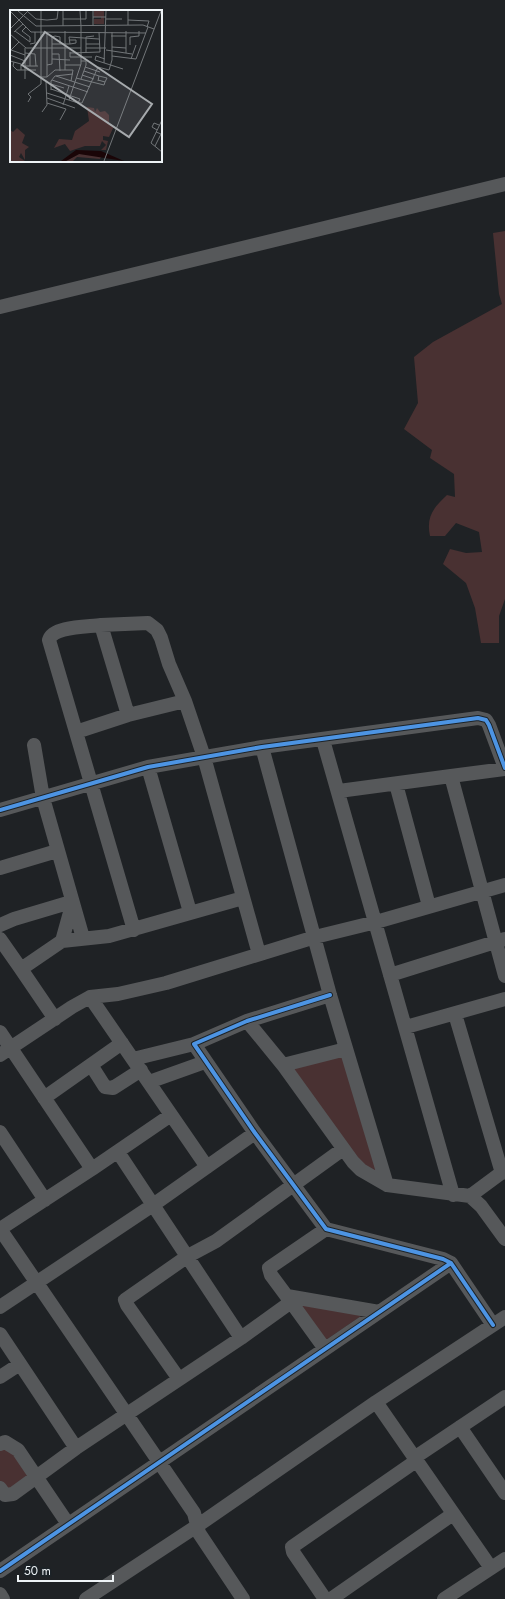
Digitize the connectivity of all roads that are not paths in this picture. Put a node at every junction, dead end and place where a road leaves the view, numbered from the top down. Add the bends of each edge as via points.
1 (505, 184) edge
2 (0, 308) edge
3 (101, 626) junction
4 (185, 701) junction
5 (128, 715) junction
6 (76, 732) junction
7 (323, 740) junction
8 (34, 745) dead end
9 (262, 747) junction
10 (204, 757) junction
11 (148, 767) junction
12 (505, 769) edge
13 (451, 776) junction
14 (91, 783) junction
15 (396, 784) junction
16 (339, 791) junction
17 (43, 798) junction
18 (0, 810) edge
19 (57, 851) junction
20 (0, 868) edge
21 (505, 885) edge
22 (481, 890) junction
23 (243, 898) junction
24 (72, 903) junction
25 (429, 906) junction
26 (190, 912) junction
27 (376, 922) junction
28 (0, 925) edge
29 (134, 930) junction
30 (315, 937) junction
31 (83, 938) junction
32 (0, 939) edge
33 (500, 940) edge
34 (62, 941) junction
35 (260, 954) junction
36 (21, 969) junction
37 (390, 975) junction
38 (505, 976) edge
39 (330, 995) junction
40 (90, 997) junction
41 (505, 999) edge
42 (455, 1014) junction
43 (55, 1018) junction
44 (247, 1021) junction
45 (406, 1027) junction
46 (0, 1032) edge
47 (122, 1043) junction
48 (194, 1044) junction
49 (346, 1049) junction
50 (6, 1052) edge
51 (205, 1062) junction
52 (137, 1064) junction
53 (91, 1065) junction
54 (283, 1065) junction
55 (149, 1082) junction
56 (44, 1098) junction
57 (171, 1115) junction
58 (0, 1132) edge
59 (255, 1133) junction
60 (343, 1149) junction
61 (118, 1152) junction
62 (207, 1167) junction
63 (92, 1169) junction
64 (503, 1172) edge
65 (294, 1184) junction
66 (387, 1185) junction
67 (454, 1195) junction
68 (470, 1196) junction
69 (45, 1200) junction
70 (153, 1205) junction
71 (0, 1229) edge
72 (326, 1229) junction
73 (505, 1238) edge
74 (188, 1256) junction
75 (451, 1263) junction
76 (36, 1282) junction
77 (289, 1299) junction
78 (0, 1307) edge
79 (379, 1312) junction
80 (505, 1317) edge
81 (492, 1325) junction
82 (0, 1334) edge
83 (241, 1338) junction
84 (325, 1350) junction
85 (20, 1364) junction
86 (0, 1377) edge
87 (179, 1379) junction
88 (505, 1398) edge
89 (376, 1402) junction
90 (127, 1414) junction
91 (460, 1427) junction
92 (0, 1444) edge
93 (76, 1448) junction
94 (415, 1459) junction
95 (160, 1463) junction
96 (36, 1476) junction
97 (0, 1488) edge
98 (505, 1491) edge
99 (454, 1514) junction
100 (68, 1524) junction
101 (197, 1526) junction
102 (505, 1558) edge
103 (492, 1568) junction
104 (0, 1571) edge
105 (0, 1594) edge
106 (3, 1599) edge
107 (86, 1599) edge
108 (243, 1599) edge
109 (325, 1599) edge
110 (331, 1599) edge
111 (444, 1599) edge

1 - 2 street
3 - 4 street via 141,622 153,625 162,638 169,664
3 - 5 street
3 - 6 street via 66,629 50,635 49,640
4 - 5 street
4 - 10 street
5 - 6 street
6 - 14 street
7 - 9 street
7 - 12 street via 482,718 489,725
7 - 16 street
8 - 17 street
9 - 10 street
9 - 30 street
10 - 11 street
10 - 23 street
11 - 14 street
11 - 26 street
12 - 13 street
13 - 15 street
13 - 22 street
14 - 17 street
14 - 29 street
15 - 16 street
15 - 25 street
16 - 27 street
17 - 18 street
17 - 19 street
19 - 20 street
19 - 24 street
21 - 22 street
22 - 25 street
22 - 33 street
23 - 26 street
23 - 35 street
24 - 28 street
24 - 31 street
24 - 34 street
25 - 27 street
26 - 29 street
27 - 30 street
27 - 37 street
29 - 31 street via 97,938
30 - 35 street
30 - 39 street
31 - 34 street
32 - 36 street
33 - 37 street
33 - 38 street
34 - 36 street
35 - 40 street via 166,983 118,994
36 - 43 street
37 - 45 street
39 - 44 street
39 - 49 street
40 - 43 street
40 - 47 street
41 - 42 street
42 - 45 street
42 - 64 street
43 - 50 street
44 - 48 street
44 - 54 street
45 - 67 street
46 - 50 street
47 - 52 street
47 - 53 street
48 - 51 street
48 - 52 street
49 - 54 street
49 - 66 street
50 - 56 street
51 - 55 street
51 - 59 street
52 - 53 street via 113,1088 105,1087
52 - 55 street
53 - 56 street
54 - 60 street
55 - 57 street
56 - 63 street
57 - 61 street
57 - 62 street
58 - 69 street
59 - 62 street
59 - 65 street
60 - 65 street
60 - 66 street via 361,1170
61 - 63 street
61 - 70 street
62 - 70 street
63 - 69 street
64 - 68 street
65 - 72 street
65 - 74 street via 216,1241
66 - 67 street
67 - 68 street
68 - 73 street via 481,1206
69 - 71 street
70 - 74 street
70 - 76 street
71 - 76 street
72 - 75 street
72 - 77 street via 269,1268 271,1275
74 - 83 street
74 - 87 street via 126,1300
75 - 79 street
75 - 81 street
76 - 78 street
76 - 90 street
77 - 79 street
77 - 83 street
77 - 84 street
79 - 84 street
80 - 81 street
81 - 89 street
82 - 85 street
83 - 87 street
84 - 95 street
85 - 86 street
85 - 93 street
87 - 90 street
88 - 91 street
89 - 94 street
89 - 101 street
90 - 93 street
90 - 95 street
91 - 94 street
91 - 98 street
92 - 96 street via 5,1442 18,1450
93 - 96 street
94 - 99 street
94 - 109 street via 292,1547
95 - 100 street
95 - 101 street via 194,1513
96 - 97 street via 10,1495 6,1495
96 - 100 street
99 - 103 street
99 - 110 street
100 - 104 street
101 - 107 street
101 - 108 street
102 - 103 street
103 - 111 street
105 - 106 street

